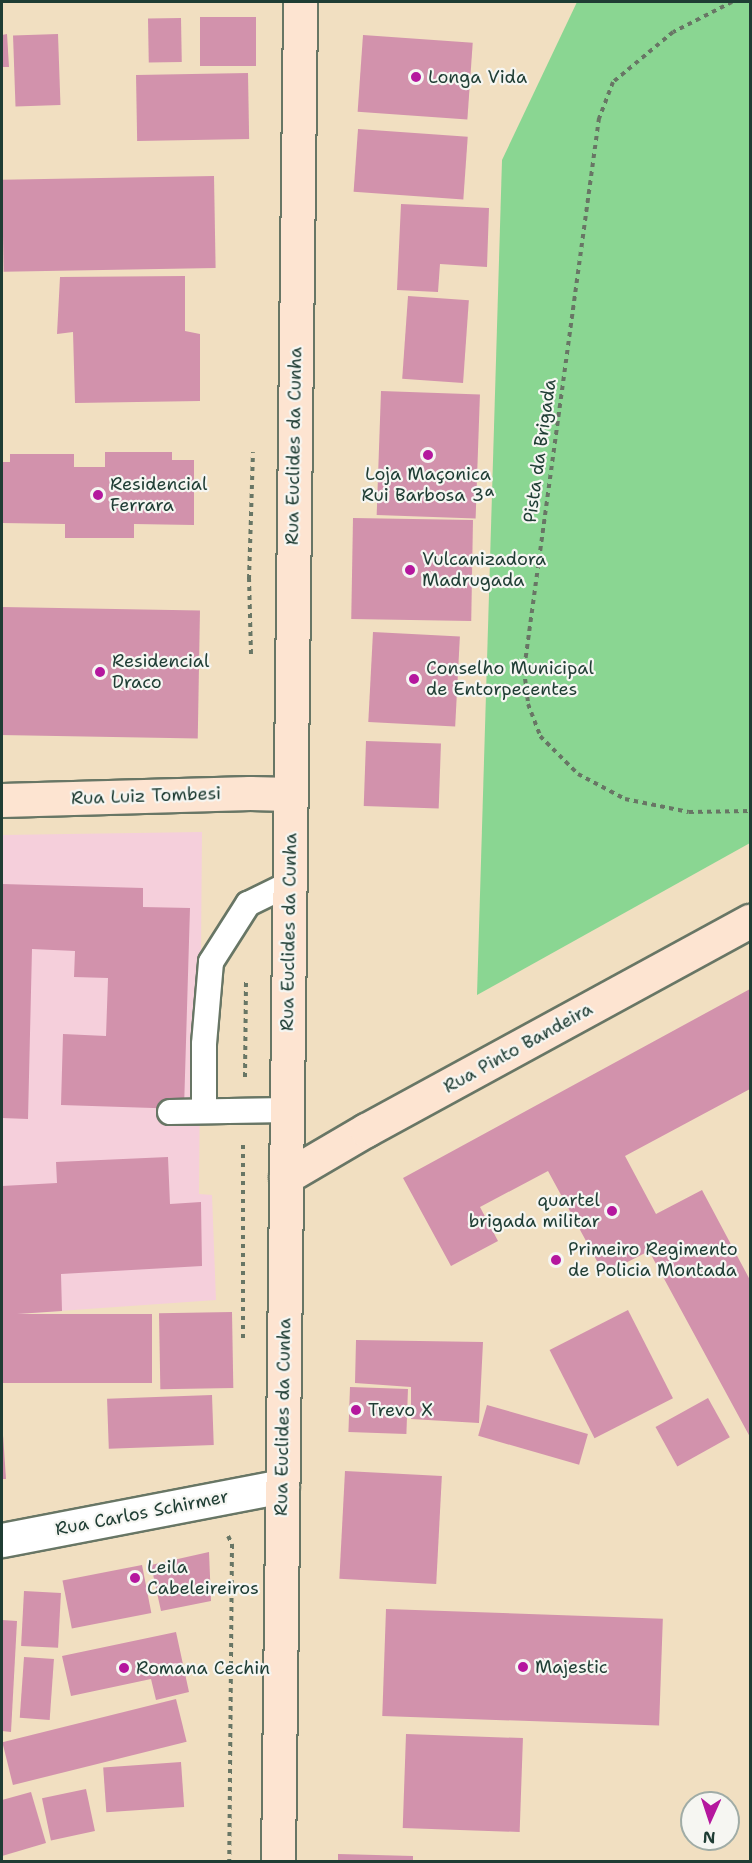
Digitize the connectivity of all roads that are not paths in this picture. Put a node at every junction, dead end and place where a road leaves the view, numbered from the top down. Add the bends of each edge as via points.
1 (300, 2) edge
2 (291, 795) junction
3 (2, 800) edge
4 (290, 884) junction
5 (750, 921) edge
6 (287, 1110) junction
7 (204, 1111) junction
8 (170, 1112) dead end
9 (286, 1177) junction
10 (282, 1486) junction
11 (2, 1539) edge
12 (278, 1862) edge

1 - 2 main road, Rua Euclides da Cunha
2 - 3 main road, Rua Luiz Tombesi
2 - 4 main road, Rua Euclides da Cunha
4 - 6 main road, Rua Euclides da Cunha
4 - 7 lane via 248,904 211,962 204,1044
5 - 9 main road, Rua Pinto Bandeira
6 - 7 lane
6 - 9 main road, Rua Euclides da Cunha
7 - 8 lane
9 - 10 main road, Rua Euclides da Cunha
10 - 11 street, Rua Carlos Schirmer
10 - 12 main road, Rua Euclides da Cunha

